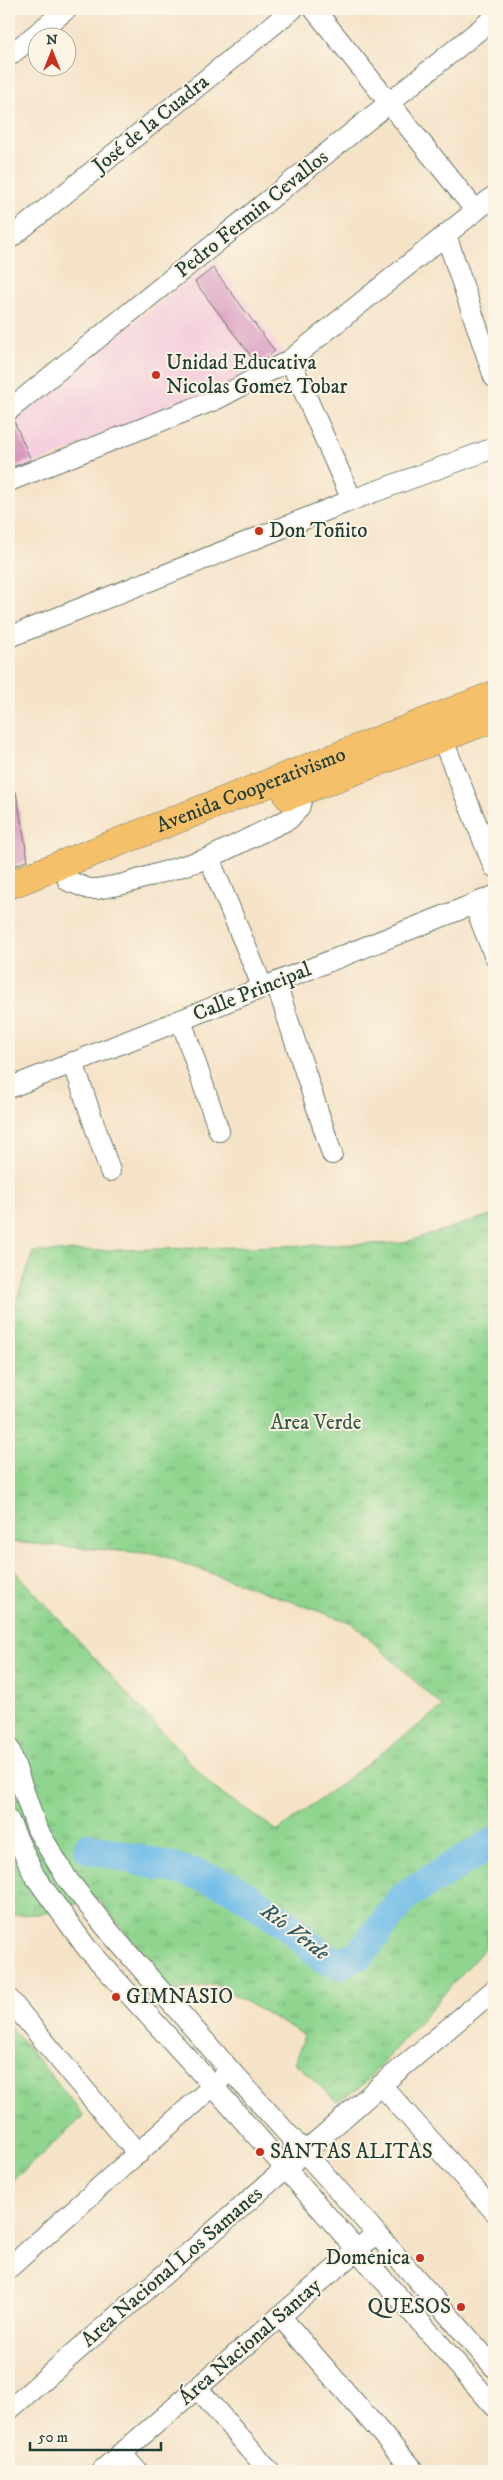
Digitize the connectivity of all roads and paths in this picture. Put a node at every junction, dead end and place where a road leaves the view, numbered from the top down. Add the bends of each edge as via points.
1 (67, 9) edge
2 (293, 9) edge
3 (314, 9) edge
4 (494, 18) edge
5 (9, 56) edge
6 (390, 104) junction
7 (494, 196) edge
8 (476, 211) junction
9 (446, 235) junction
10 (9, 239) edge
11 (290, 360) junction
12 (494, 375) edge
13 (9, 410) edge
14 (494, 448) edge
15 (9, 481) edge
16 (352, 500) junction
17 (9, 637) edge
18 (494, 695) edge
19 (494, 718) edge
20 (442, 738) junction
21 (308, 789) junction
22 (209, 858) junction
23 (494, 867) edge
24 (68, 881) junction
25 (9, 885) edge
26 (494, 896) edge
27 (9, 902) edge
28 (474, 904) junction
29 (494, 955) edge
30 (270, 985) junction
31 (181, 1020) junction
32 (73, 1062) junction
33 (9, 1088) edge
34 (219, 1131) dead end
35 (332, 1154) dead end
36 (110, 1171) dead end
37 (9, 1748) edge
38 (9, 1821) edge
39 (494, 1990) edge
40 (9, 1999) edge
41 (230, 2070) junction
42 (381, 2084) junction
43 (213, 2086) junction
44 (304, 2152) junction
45 (138, 2154) junction
46 (285, 2168) junction
47 (494, 2211) edge
48 (377, 2233) junction
49 (357, 2249) junction
50 (9, 2268) edge
51 (280, 2316) junction
52 (491, 2356) edge
53 (197, 2388) junction
54 (494, 2406) edge
55 (9, 2410) edge
56 (122, 2453) junction
57 (101, 2471) edge
58 (137, 2471) edge
59 (269, 2471) edge
60 (414, 2471) edge

1 - 5 street
2 - 10 street, José de la Cuadra
3 - 6 street
4 - 6 street, Pedro Fermin Cevallos
6 - 8 street
6 - 13 street, Pedro Fermin Cevallos
7 - 8 street
8 - 9 street
9 - 11 street
9 - 12 street
11 - 15 street via 210,402
11 - 16 street
14 - 16 street
16 - 17 street
18 - 25 highway, Avenida Cooperativismo
19 - 20 highway, Avenida Cooperativismo
20 - 21 highway, Avenida Cooperativismo
20 - 23 street
21 - 22 street via 299,808 289,819
21 - 24 highway, Avenida Cooperativismo
22 - 24 street via 97,889
22 - 30 street
24 - 27 highway, Avenida Cooperativismo
26 - 28 street, Calle Principal
28 - 29 street
28 - 30 street, Calle Principal
30 - 31 street, Calle Principal
30 - 35 street
31 - 32 street, Calle Principal
31 - 34 street
32 - 33 street, Calle Principal
32 - 36 street
37 - 41 street via 37,1828 68,1880
38 - 43 street via 34,1875 86,1947
39 - 42 street, Area Nacional Los Samanes
40 - 45 street
41 - 43 street
41 - 44 street
42 - 44 street, Area Nacional Los Samanes
42 - 47 street
43 - 45 street
43 - 46 street
44 - 46 street, Area Nacional Los Samanes
44 - 48 street
45 - 50 street
46 - 49 street
46 - 55 street, Area Nacional Los Samanes
48 - 49 street, Área Nacional Santay
48 - 52 street
49 - 51 street, Área Nacional Santay
49 - 54 street
51 - 53 street, Área Nacional Santay
51 - 60 street
53 - 56 street, Área Nacional Santay
53 - 59 street
56 - 57 street, Área Nacional Santay
56 - 58 street

